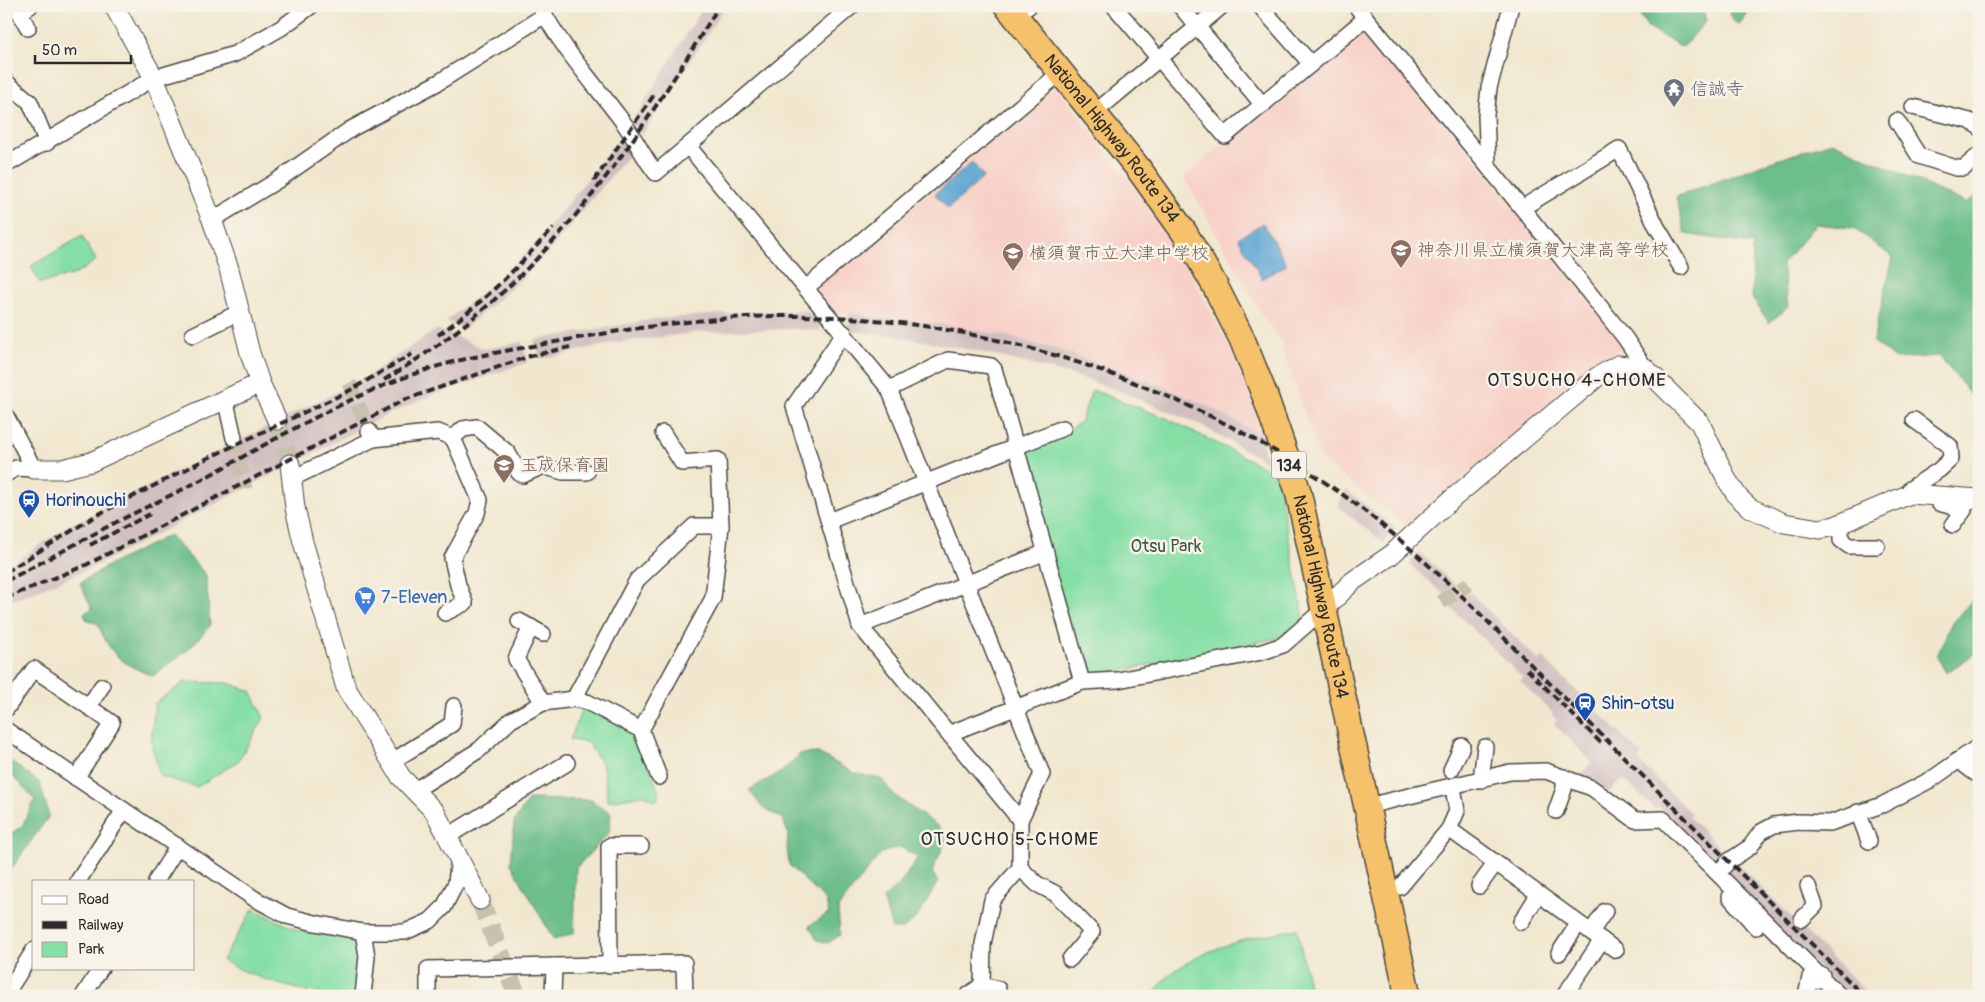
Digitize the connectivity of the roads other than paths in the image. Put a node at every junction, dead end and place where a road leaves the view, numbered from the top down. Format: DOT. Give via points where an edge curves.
graph roads {
  1 [pos="30,6"];
  2 [pos="114,6"];
  3 [pos="311,6"];
  4 [pos="852,6"];
  5 [pos="1114,6"];
  6 [pos="1180,6"];
  7 [pos="1222,6"];
  8 [pos="1260,6"];
  9 [pos="1356,6"];
  10 [pos="1511,6"];
  11 [pos="1022,7"];
  12 [pos="542,10"];
  13 [pos="1366,18"];
  14 [pos="1197,27"];
  15 [pos="28,28"];
  16 [pos="1158,60"];
  17 [pos="1310,64"];
  18 [pos="1061,72"];
  19 [pos="154,78"];
  20 [pos="6,82"];
  21 [pos="1105,104"];
  22 [pos="1263,105"];
  23 [pos="1913,107"];
  24 [pos="1897,121"];
  25 [pos="1979,127"];
  26 [pos="47,143"];
  27 [pos="688,146"];
  28 [pos="1979,155"];
  29 [pos="6,165"];
  30 [pos="1488,166"];
  31 [pos="1522,208"];
  32 [pos="212,220"];
  33 [pos="1681,267"];
  34 [pos="806,288"];
  35 [pos="240,312"];
  36 [pos="844,333"];
  37 [pos="193,335"];
  38 [pos="1645,368"];
  39 [pos="260,383"];
  40 [pos="889,389"];
  41 [pos="225,398"];
  42 [pos="6,416"];
  43 [pos="277,420"];
  44 [pos="1914,420"];
  45 [pos="1063,428"];
  46 [pos="663,433"];
  47 [pos="234,438"];
  48 [pos="453,438"];
  49 [pos="1016,447"];
  50 [pos="34,469"];
  51 [pos="291,472"];
  52 [pos="587,472"];
  53 [pos="6,474"];
  54 [pos="928,483"];
  55 [pos="1910,494"];
  56 [pos="1938,496"];
  57 [pos="1979,499"];
  58 [pos="829,521"];
  59 [pos="1842,522"];
  60 [pos="1953,525"];
  61 [pos="722,526"];
  62 [pos="1877,546"];
  63 [pos="1046,552"];
  64 [pos="966,582"];
  65 [pos="1329,604"];
  66 [pos="445,613"];
  67 [pos="860,626"];
  68 [pos="531,627"];
  69 [pos="1082,682"];
  70 [pos="102,686"];
  71 [pos="574,699"];
  72 [pos="543,703"];
  73 [pos="89,706"];
  74 [pos="454,706"];
  75 [pos="6,708"];
  76 [pos="1018,708"];
  77 [pos="6,730"];
  78 [pos="641,730"];
  79 [pos="948,734"];
  80 [pos="1462,746"];
  81 [pos="1979,746"];
  82 [pos="1485,747"];
  83 [pos="1958,760"];
  84 [pos="391,762"];
  85 [pos="567,763"];
  86 [pos="1451,770"];
  87 [pos="1975,773"];
  88 [pos="1564,776"];
  89 [pos="659,777"];
  90 [pos="76,778"];
  91 [pos="1481,780"];
  92 [pos="1453,787"];
  93 [pos="415,790"];
  94 [pos="1380,803"];
  95 [pos="124,810"];
  96 [pos="1556,811"];
  97 [pos="1858,812"];
  98 [pos="1020,820"];
  99 [pos="1449,829"];
  100 [pos="448,836"];
  101 [pos="1869,841"];
  102 [pos="178,846"];
  103 [pos="641,846"];
  104 [pos="459,856"];
  105 [pos="1495,864"];
  106 [pos="1020,868"];
  107 [pos="1716,872"];
  108 [pos="79,880"];
  109 [pos="157,880"];
  110 [pos="1400,886"];
  111 [pos="1479,886"];
  112 [pos="1808,886"];
  113 [pos="1538,895"];
  114 [pos="480,900"];
  115 [pos="1605,911"];
  116 [pos="1802,919"];
  117 [pos="1520,922"];
  118 [pos="1756,927"];
  119 [pos="363,932"];
  120 [pos="1590,932"];
  121 [pos="1616,950"];
  122 [pos="32,953"];
  123 [pos="1559,953"];
  124 [pos="1070,959"];
  125 [pos="610,965"];
  126 [pos="554,966"];
  127 [pos="100,970"];
  128 [pos="1822,975"];
  129 [pos="982,985"];
  130 [pos="998,989"];
  131 [pos="6,994"];
  132 [pos="83,996"];
  133 [pos="363,996"];
  134 [pos="428,996"];
  135 [pos="553,996"];
  136 [pos="685,996"];
  137 [pos="967,996"];
  138 [pos="1408,996"];
  139 [pos="1424,996"];
  140 [pos="1564,996"];
  141 [pos="1806,996"];
  142 [pos="1840,996"];
  1 -- 15 [label="street" via="20,13"];
  2 -- 19 [label="street"];
  3 -- 19 [label="street" via="273,33 235,54"];
  4 -- 27 [label="street"];
  5 -- 16 [label="street"];
  6 -- 14 [label="street"];
  7 -- 14 [label="street"];
  8 -- 17 [label="street"];
  9 -- 13 [label="street"];
  10 -- 30 [label="street" via="1489,88 1486,115"];
  11 -- 18 [label="highway, National Highway Route 134 / 134"];
  11 -- 21 [label="highway, National Highway Route 134 / 134"];
  12 -- 27 [label="street" via="570,57 624,124 656,173"];
  12 -- 32 [label="street" via="439,82 351,129 278,180"];
  13 -- 17 [label="street"];
  13 -- 30 [label="street"];
  14 -- 16 [label="street"];
  14 -- 22 [label="street"];
  16 -- 21 [label="street"];
  16 -- 22 [label="street" via="1225,136"];
  17 -- 22 [label="street"];
  18 -- 34 [label="street"];
  18 -- 65 [label="highway, National Highway Route 134 / 134" via="1138,168 1184,232 1242,339 1298,492"];
  19 -- 26 [label="street"];
  19 -- 32 [label="street"];
  20 -- 26 [label="street" via="30,102"];
  21 -- 65 [label="highway, National Highway Route 134 / 134" via="1148,158 1194,225 1226,277 1255,334 1312,488"];
  23 -- 25 [label="street" via="1970,121"];
  24 -- 28 [label="street" via="1919,156 1964,168"];
  26 -- 29 [label="street"];
  27 -- 34 [label="street"];
  30 -- 31 [label="street"];
  31 -- 33 [label="street" via="1619,149"];
  31 -- 38 [label="street"];
  32 -- 35 [label="street"];
  34 -- 36 [label="street"];
  35 -- 37 [label="street"];
  35 -- 39 [label="street"];
  36 -- 40 [label="street"];
  36 -- 58 [label="street" via="794,406"];
  38 -- 59 [label="street" via="1700,423 1731,488 1750,508 1784,523 1820,528"];
  38 -- 65 [label="street" via="1618,365 1597,378 1452,499 1397,550 1353,581"];
  39 -- 41 [label="street"];
  39 -- 43 [label="street"];
  40 -- 49 [label="street" via="948,360 991,366 998,378"];
  40 -- 54 [label="street"];
  41 -- 47 [label="street"];
  41 -- 50 [label="street" via="91,462 62,469"];
  42 -- 50 [label="street"];
  44 -- 55 [label="street" via="1950,446 1951,458 1910,489"];
  45 -- 49 [label="street"];
  46 -- 61 [label="street" via="682,463 718,460"];
  48 -- 51 [label="street" via="438,432 371,435"];
  48 -- 52 [label="street" via="463,428 477,427 508,453 523,475 544,466 563,472"];
  48 -- 66 [label="street" via="480,500 477,513 452,558 465,603"];
  49 -- 54 [label="street"];
  49 -- 63 [label="street"];
  50 -- 53 [label="street" via="16,468"];
  51 -- 84 [label="street" via="304,542 346,688"];
  54 -- 58 [label="street"];
  54 -- 64 [label="street"];
  55 -- 56 [label="street"];
  55 -- 59 [label="street"];
  56 -- 57 [label="street"];
  56 -- 60 [label="street" via="1939,503 1964,510"];
  58 -- 67 [label="street"];
  59 -- 62 [label="street" via="1841,540 1848,546"];
  61 -- 71 [label="street" via="694,526 637,580"];
  61 -- 78 [label="street" via="712,598"];
  63 -- 64 [label="street"];
  63 -- 69 [label="street"];
  64 -- 67 [label="street"];
  64 -- 76 [label="street"];
  65 -- 69 [label="street" via="1283,645 1262,652 1118,680"];
  65 -- 94 [label="highway, National Highway Route 134 / 134"];
  65 -- 138 [label="highway, National Highway Route 134 / 134"];
  67 -- 79 [label="street"];
  68 -- 72 [label="street" via="516,659"];
  69 -- 76 [label="street"];
  70 -- 73 [label="street"];
  71 -- 72 [label="street"];
  71 -- 78 [label="street" via="587,702"];
  72 -- 93 [label="street" via="511,720 479,750"];
  73 -- 75 [label="street" via="34,670"];
  73 -- 90 [label="street" via="112,723"];
  74 -- 84 [label="street" via="452,724"];
  76 -- 79 [label="street"];
  76 -- 98 [label="street" via="1042,774"];
  77 -- 90 [label="street"];
  78 -- 89 [label="street"];
  79 -- 98 [label="street"];
  80 -- 86 [label="street"];
  81 -- 83 [label="street"];
  82 -- 91 [label="street"];
  83 -- 87 [label="street"];
  83 -- 97 [label="street" via="1932,779 1882,805"];
  84 -- 93 [label="street"];
  85 -- 100 [label="street"];
  88 -- 91 [label="street" via="1546,771 1510,772"];
  88 -- 96 [label="street" via="1564,789"];
  88 -- 107 [label="street" via="1592,788 1635,820 1662,819"];
  90 -- 95 [label="street"];
  91 -- 92 [label="street"];
  92 -- 94 [label="street"];
  92 -- 99 [label="street" via="1457,811"];
  93 -- 100 [label="street" via="435,812"];
  94 -- 110 [label="highway, National Highway Route 134 / 134"];
  95 -- 102 [label="street"];
  95 -- 108 [label="street"];
  97 -- 101 [label="street"];
  97 -- 107 [label="street" via="1830,823 1774,825 1760,832 1750,847"];
  98 -- 106 [label="street"];
  99 -- 105 [label="street"];
  99 -- 110 [label="street"];
  100 -- 104 [label="street"];
  102 -- 109 [label="street"];
  102 -- 119 [label="street" via="255,899 287,916"];
  103 -- 125 [label="street" via="609,846"];
  104 -- 114 [label="street"];
  104 -- 119 [label="street" via="456,883 444,907 430,921 405,932"];
  105 -- 111 [label="street"];
  105 -- 113 [label="street"];
  106 -- 124 [label="street" via="1037,884 1056,894 1092,932"];
  106 -- 129 [label="street" via="992,900 983,944"];
  107 -- 118 [label="street" via="1714,878"];
  107 -- 128 [label="street"];
  110 -- 139 [label="highway, National Highway Route 134 / 134"];
  112 -- 116 [label="street" via="1815,906"];
  113 -- 117 [label="street"];
  113 -- 120 [label="street"];
  115 -- 120 [label="street"];
  119 -- 133 [label="street" via="366,956"];
  120 -- 121 [label="street"];
  120 -- 123 [label="street"];
  120 -- 140 [label="street"];
  122 -- 131 [label="street"];
  125 -- 126 [label="street"];
  125 -- 136 [label="street" via="684,963"];
  126 -- 134 [label="street" via="428,969"];
  126 -- 135 [label="street"];
  127 -- 132 [label="street"];
  128 -- 141 [label="street" via="1816,981 1810,977"];
  128 -- 142 [label="street"];
  129 -- 130 [label="street"];
  129 -- 137 [label="street"];
}
